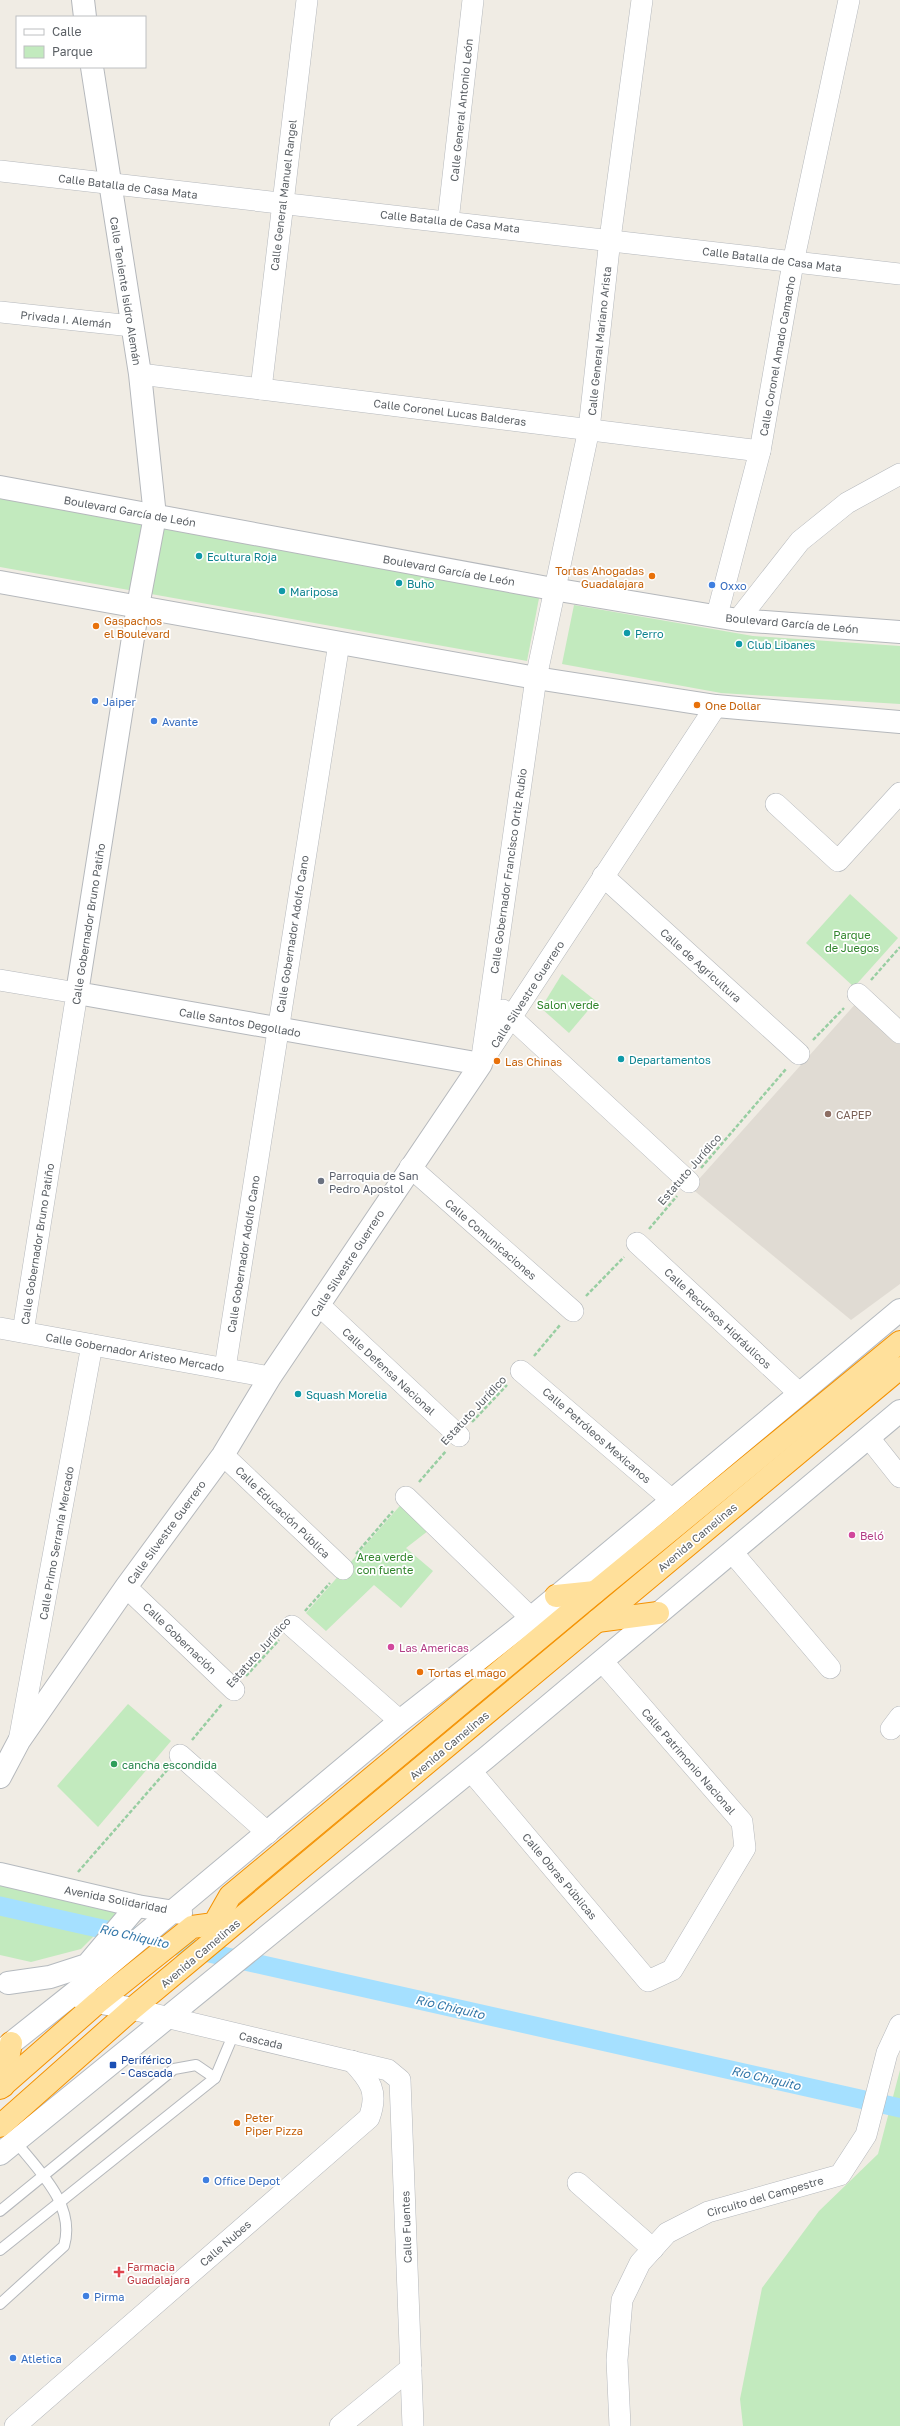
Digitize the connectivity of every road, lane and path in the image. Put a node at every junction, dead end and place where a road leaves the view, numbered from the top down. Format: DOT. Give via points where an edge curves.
graph roads {
  1 [pos="83,0"];
  2 [pos="307,0"];
  3 [pos="473,0"];
  4 [pos="642,0"];
  5 [pos="849,0"];
  6 [pos="85,16"];
  7 [pos="92,68"];
  8 [pos="0,171"];
  9 [pos="109,184"];
  10 [pos="282,203"];
  11 [pos="448,221"];
  12 [pos="610,239"];
  13 [pos="793,262"];
  14 [pos="900,274"];
  15 [pos="0,312"];
  16 [pos="132,326"];
  17 [pos="140,374"];
  18 [pos="261,389"];
  19 [pos="589,429"];
  20 [pos="760,451"];
  21 [pos="900,474"];
  22 [pos="0,487"];
  23 [pos="155,516"];
  24 [pos="0,582"];
  25 [pos="553,589"];
  26 [pos="138,606"];
  27 [pos="717,615"];
  28 [pos="738,620"];
  29 [pos="900,632"];
  30 [pos="339,642"];
  31 [pos="536,678"];
  32 [pos="716,706"];
  33 [pos="900,722"];
  34 [pos="900,793"];
  35 [pos="776,804"];
  36 [pos="603,876"];
  37 [pos="900,947"];
  38 [pos="0,980"];
  39 [pos="77,994"];
  40 [pos="858,994"];
  41 [pos="490,999"];
  42 [pos="512,1018"];
  43 [pos="277,1028"];
  44 [pos="900,1033"];
  45 [pos="799,1054"];
  46 [pos="480,1064"];
  47 [pos="410,1167"];
  48 [pos="689,1182"];
  49 [pos="637,1243"];
  50 [pos="320,1306"];
  51 [pos="900,1310"];
  52 [pos="573,1311"];
  53 [pos="0,1328"];
  54 [pos="23,1332"];
  55 [pos="900,1342"];
  56 [pos="92,1345"];
  57 [pos="225,1368"];
  58 [pos="900,1368"];
  59 [pos="521,1371"];
  60 [pos="270,1377"];
  61 [pos="798,1393"];
  62 [pos="900,1411"];
  63 [pos="459,1436"];
  64 [pos="869,1438"];
  65 [pos="223,1455"];
  66 [pos="900,1477"];
  67 [pos="406,1497"];
  68 [pos="672,1500"];
  69 [pos="732,1552"];
  70 [pos="343,1569"];
  71 [pos="126,1587"];
  72 [pos="595,1592"];
  73 [pos="556,1596"];
  74 [pos="658,1613"];
  75 [pos="531,1618"];
  76 [pos="597,1621"];
  77 [pos="292,1626"];
  78 [pos="602,1661"];
  79 [pos="830,1668"];
  80 [pos="234,1690"];
  81 [pos="400,1721"];
  82 [pos="20,1741"];
  83 [pos="180,1756"];
  84 [pos="471,1771"];
  85 [pos="0,1777"];
  86 [pos="268,1833"];
  87 [pos="0,1874"];
  88 [pos="63,1889"];
  89 [pos="136,1907"];
  90 [pos="168,1915"];
  91 [pos="219,1931"];
  92 [pos="90,1971"];
  93 [pos="648,1981"];
  94 [pos="4,1982"];
  95 [pos="70,1996"];
  96 [pos="97,2003"];
  97 [pos="132,2010"];
  98 [pos="170,2017"];
  99 [pos="900,2025"];
  100 [pos="234,2033"];
  101 [pos="5,2047"];
  102 [pos="352,2061"];
  103 [pos="215,2078"];
  104 [pos="2,2087"];
  105 [pos="0,2126"];
  106 [pos="8,2148"];
  107 [pos="43,2176"];
  108 [pos="578,2183"];
  109 [pos="61,2202"];
  110 [pos="0,2211"];
  111 [pos="653,2249"];
  112 [pos="0,2250"];
  113 [pos="0,2304"];
  114 [pos="411,2368"];
  115 [pos="15,2426"];
  116 [pos="340,2426"];
  117 [pos="413,2426"];
  118 [pos="620,2426"];
  1 -- 6 [label="street"];
  2 -- 10 [label="street, Calle General Manuel Rangel"];
  3 -- 11 [label="street, Calle General Antonio León"];
  4 -- 12 [label="street, Calle General Mariano Arista"];
  5 -- 13 [label="street, Calle Coronel Amado Camacho"];
  7 -- 9 [label="street, Calle Teniente Isidro Alemán"];
  8 -- 9 [label="street, Calle Batalla de Casa Mata"];
  9 -- 10 [label="street, Calle Batalla de Casa Mata"];
  9 -- 16 [label="street, Calle Teniente Isidro Alemán"];
  10 -- 11 [label="street, Calle Batalla de Casa Mata"];
  10 -- 18 [label="street, Calle General Manuel Rangel"];
  11 -- 12 [label="street, Calle Batalla de Casa Mata"];
  12 -- 13 [label="street, Calle Batalla de Casa Mata"];
  12 -- 19 [label="street, Calle General Mariano Arista"];
  13 -- 14 [label="street, Calle Batalla de Casa Mata"];
  13 -- 20 [label="street, Calle Coronel Amado Camacho"];
  15 -- 16 [label="street, Privada I. Alemán"];
  16 -- 17 [label="street, Calle Teniente Isidro Alemán"];
  17 -- 18 [label="street, Calle Coronel Lucas Balderas"];
  17 -- 23 [label="street, Calle Teniente Isidro Alemán"];
  18 -- 19 [label="street, Calle Coronel Lucas Balderas"];
  19 -- 20 [label="street, Calle Coronel Lucas Balderas"];
  19 -- 25 [label="street, Calle General Mariano Arista"];
  20 -- 27 [label="street, Calle Coronel Amado Camacho"];
  21 -- 28 [label="street" via="847,503 800,541"];
  22 -- 23 [label="street, Boulevard García de León"];
  23 -- 25 [label="street, Boulevard García de León"];
  23 -- 26 [label="street, Calle Gobernador Bruno Patiño"];
  24 -- 26 [label="street"];
  25 -- 27 [label="street, Boulevard García de León"];
  25 -- 31 [label="street, Calle General Mariano Arista"];
  26 -- 30 [label="street"];
  26 -- 39 [label="street, Calle Gobernador Bruno Patiño"];
  27 -- 28 [label="street, Boulevard García de León"];
  28 -- 29 [label="street, Boulevard García de León"];
  30 -- 31 [label="street"];
  30 -- 43 [label="street, Calle Gobernador Adolfo Cano"];
  31 -- 32 [label="street"];
  31 -- 41 [label="street, Calle Gobernador Francisco Ortiz Rubio"];
  32 -- 33 [label="street"];
  32 -- 36 [label="street, Calle Silvestre Guerrero"];
  34 -- 35 [label="street" via="838,861"];
  36 -- 42 [label="street, Calle Silvestre Guerrero"];
  36 -- 45 [label="street, Calle de Agricultura"];
  37 -- 40 [label="path, Estatuto Jurídico"];
  38 -- 39 [label="street, Calle Santos Degollado"];
  39 -- 43 [label="street, Calle Santos Degollado"];
  39 -- 54 [label="street, Calle Gobernador Bruno Patiño"];
  40 -- 44 [label="street"];
  40 -- 45 [label="path, Estatuto Jurídico"];
  41 -- 42 [label="street"];
  41 -- 46 [label="street, Calle Gobernador Francisco Ortiz Rubio"];
  42 -- 46 [label="street, Calle Silvestre Guerrero"];
  42 -- 48 [label="street"];
  43 -- 46 [label="street, Calle Santos Degollado"];
  43 -- 57 [label="street, Calle Gobernador Adolfo Cano"];
  45 -- 48 [label="path, Estatuto Jurídico"];
  46 -- 47 [label="street, Calle Silvestre Guerrero"];
  47 -- 50 [label="street, Calle Silvestre Guerrero"];
  47 -- 52 [label="street, Calle Comunicaciones"];
  48 -- 49 [label="path, Estatuto Jurídico"];
  49 -- 52 [label="path, Estatuto Jurídico"];
  49 -- 61 [label="street, Calle Recursos Hidráulicos"];
  50 -- 60 [label="street, Calle Silvestre Guerrero"];
  50 -- 63 [label="street, Calle Defensa Nacional"];
  51 -- 61 [label="street"];
  52 -- 59 [label="path, Estatuto Jurídico"];
  53 -- 54 [label="street, Calle Gobernador Aristeo Mercado"];
  54 -- 56 [label="street, Calle Gobernador Aristeo Mercado"];
  55 -- 72 [label="highway, Avenida Camelinas"];
  56 -- 57 [label="street, Calle Gobernador Aristeo Mercado"];
  56 -- 82 [label="street, Calle Primo Serranía Mercado"];
  57 -- 60 [label="street, Calle Gobernador Aristeo Mercado"];
  58 -- 76 [label="highway, Avenida Camelinas"];
  59 -- 63 [label="path, Estatuto Jurídico"];
  59 -- 68 [label="street, Calle Petróleos Mexicanos"];
  60 -- 65 [label="street, Calle Silvestre Guerrero"];
  61 -- 68 [label="street"];
  62 -- 64 [label="street"];
  63 -- 67 [label="path, Estatuto Jurídico"];
  64 -- 66 [label="street"];
  64 -- 69 [label="street"];
  65 -- 70 [label="street, Calle Educación Pública"];
  65 -- 71 [label="street, Calle Silvestre Guerrero"];
  67 -- 70 [label="path, Estatuto Jurídico"];
  67 -- 75 [label="street"];
  68 -- 73 [label="street"];
  69 -- 74 [label="street"];
  69 -- 79 [label="street"];
  70 -- 77 [label="path, Estatuto Jurídico"];
  71 -- 80 [label="street, Calle Gobernación"];
  71 -- 82 [label="street, Calle Silvestre Guerrero"];
  72 -- 73 [label="highway"];
  72 -- 91 [label="highway, Avenida Camelinas" via="230,1896"];
  73 -- 75 [label="street"];
  74 -- 76 [label="highway"];
  74 -- 78 [label="street"];
  75 -- 81 [label="street"];
  76 -- 91 [label="highway, Avenida Camelinas"];
  77 -- 80 [label="path, Estatuto Jurídico"];
  77 -- 81 [label="street"];
  78 -- 84 [label="street"];
  78 -- 93 [label="street, Calle Patrimonio Nacional" via="742,1822 745,1848 672,1970"];
  80 -- 83 [label="path, Estatuto Jurídico"];
  81 -- 86 [label="street"];
  82 -- 85 [label="street, Calle Silvestre Guerrero"];
  83 -- 86 [label="street"];
  83 -- 88 [label="path, Estatuto Jurídico"];
  84 -- 93 [label="street, Calle Obras Públicas"];
  84 -- 98 [label="street"];
  86 -- 90 [label="street"];
  87 -- 88 [label="street, Avenida Solidaridad"];
  88 -- 89 [label="street, Avenida Solidaridad"];
  89 -- 90 [label="street, Avenida Solidaridad"];
  89 -- 92 [label="street"];
  90 -- 91 [label="street, Avenida Solidaridad"];
  90 -- 92 [label="street"];
  91 -- 96 [label="highway, Avenida Camelinas" via="192,1927"];
  91 -- 97 [label="highway, Avenida Camelinas"];
  92 -- 94 [label="street"];
  92 -- 95 [label="street"];
  94 -- 95 [label="street"];
  95 -- 96 [label="street"];
  95 -- 101 [label="street"];
  96 -- 97 [label="street"];
  96 -- 104 [label="highway, Avenida Camelinas"];
  97 -- 98 [label="street"];
  97 -- 105 [label="highway, Avenida Camelinas"];
  98 -- 100 [label="street, Cascada"];
  98 -- 106 [label="street"];
  99 -- 111 [label="street, Circuito del Campestre" via="887,2053 866,2135 840,2175 708,2212 667,2233"];
  100 -- 102 [label="street, Cascada"];
  100 -- 103 [label="lane"];
  101 -- 104 [label="highway"];
  102 -- 114 [label="street, Calle Fuentes" via="388,2070 400,2080"];
  102 -- 115 [label="street, Calle Nubes" via="366,2076 373,2092 373,2108 369,2118"];
  103 -- 107 [label="lane" via="196,2064 174,2069"];
  103 -- 109 [label="lane"];
  106 -- 107 [label="lane"];
  107 -- 109 [label="lane"];
  107 -- 110 [label="lane"];
  108 -- 111 [label="street"];
  109 -- 112 [label="lane"];
  109 -- 113 [label="lane" via="68,2235 64,2246"];
  111 -- 118 [label="street, Circuito del Campestre" via="640,2263 622,2300 616,2360"];
  114 -- 116 [label="street"];
  114 -- 117 [label="street, Calle Fuentes"];
}
